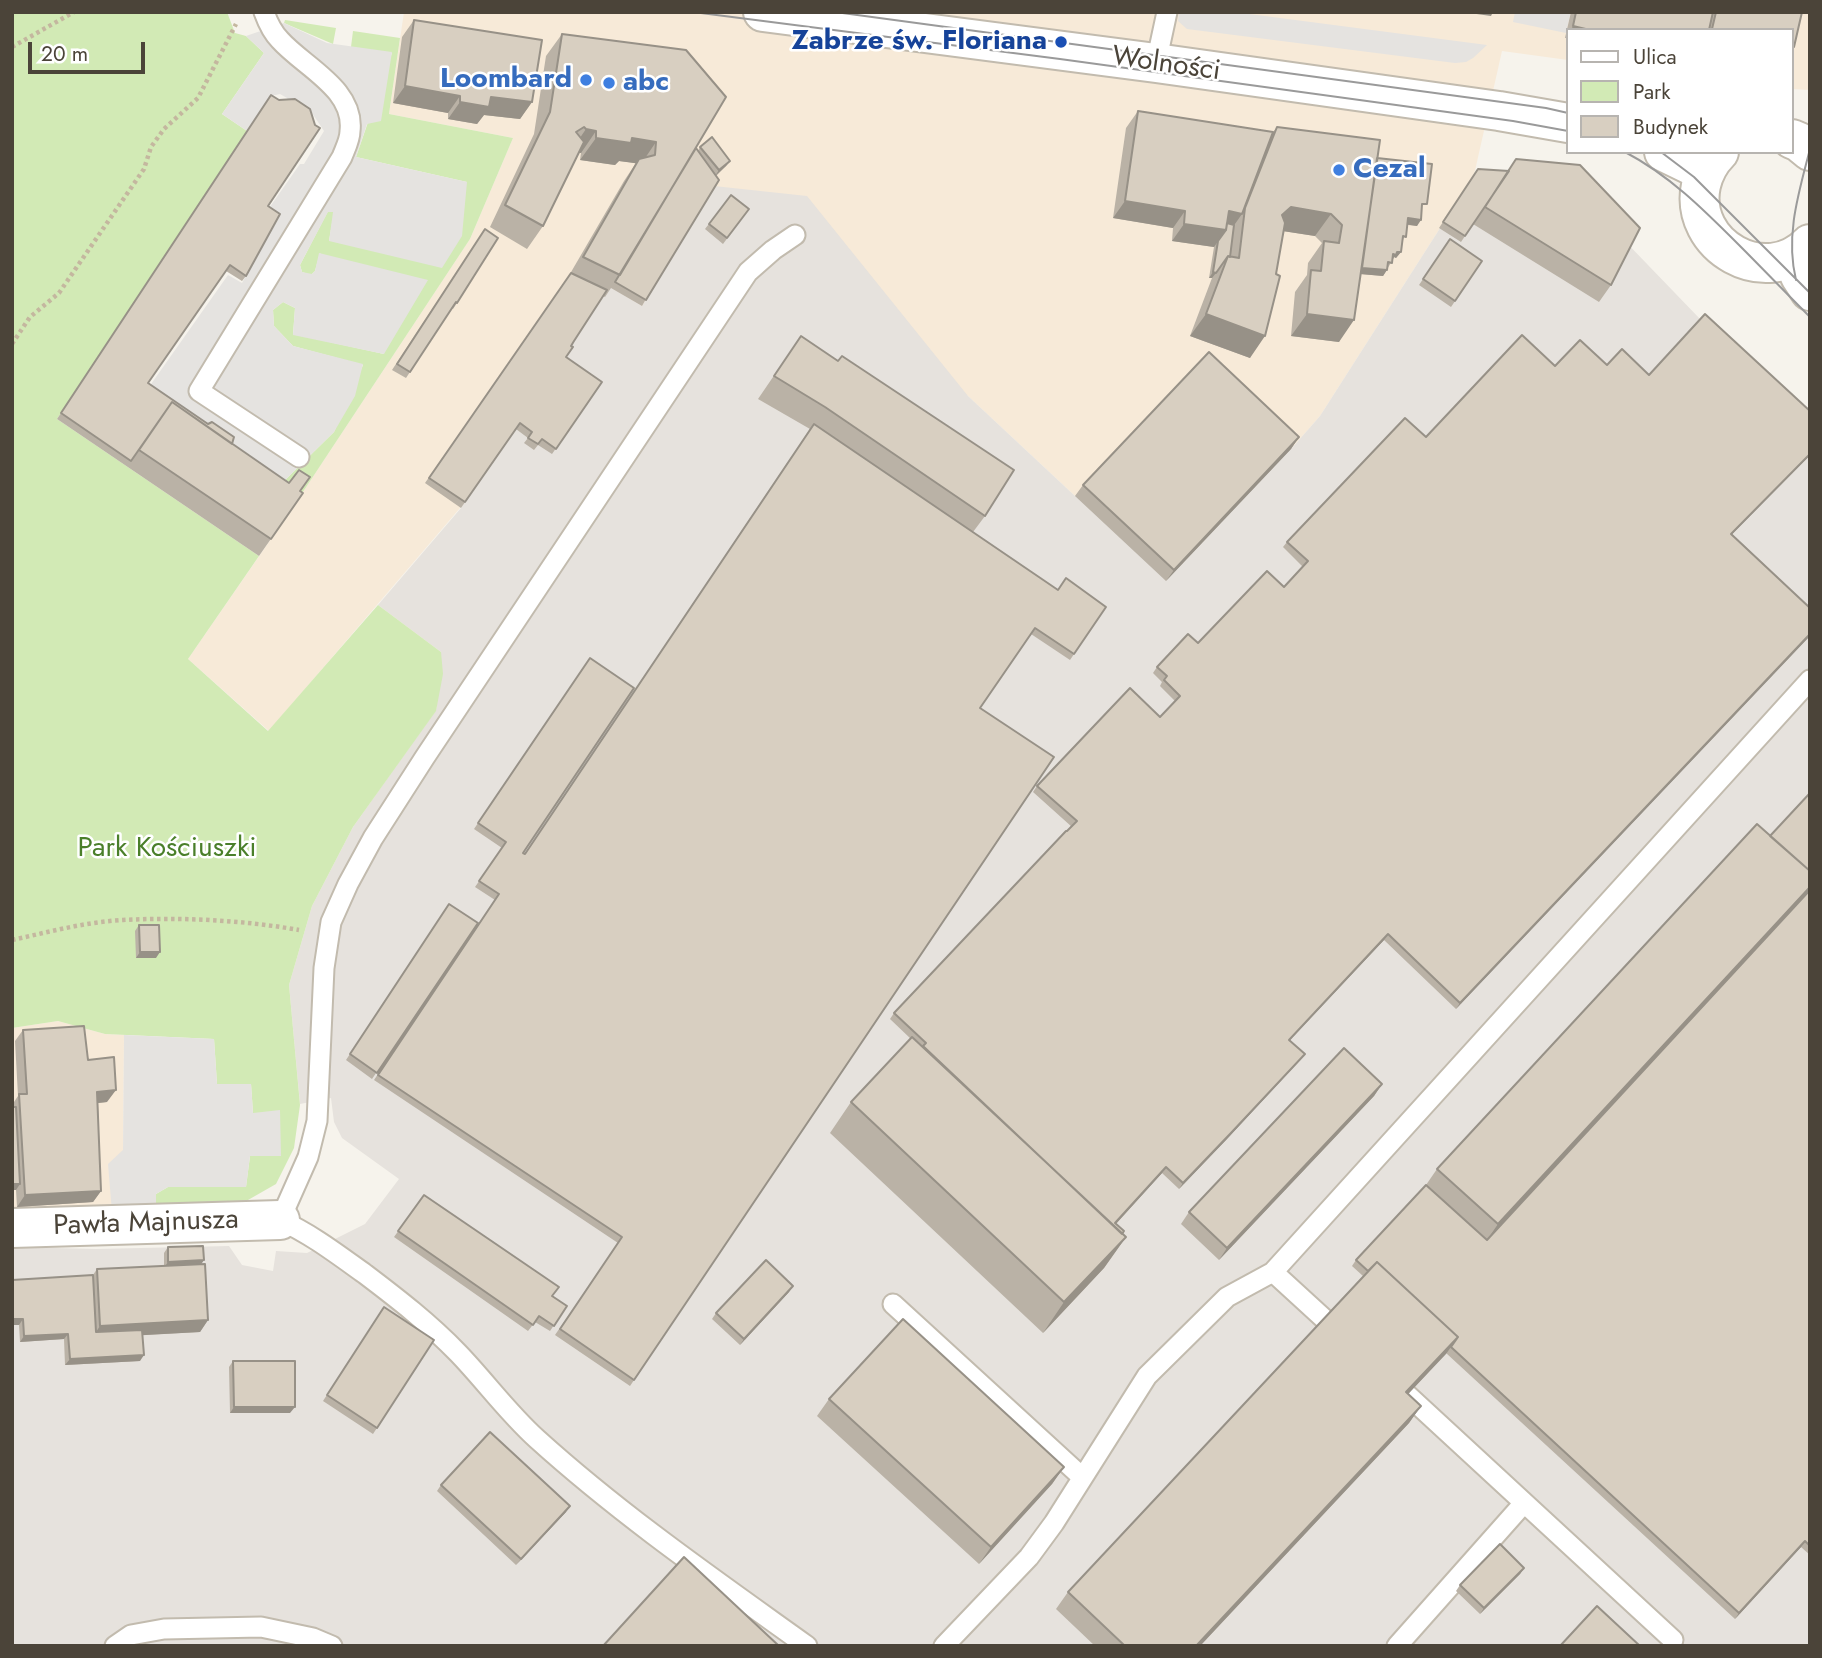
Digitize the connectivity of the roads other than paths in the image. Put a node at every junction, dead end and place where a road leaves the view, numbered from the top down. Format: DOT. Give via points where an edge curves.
graph roads {
  1 [pos="264,12"];
  2 [pos="763,12"];
  3 [pos="1167,12"];
  4 [pos="925,23"];
  5 [pos="1156,63"];
  6 [pos="1566,123"];
  7 [pos="1674,154"];
  8 [pos="1712,162"];
  9 [pos="795,235"];
  10 [pos="1801,251"];
  11 [pos="1810,291"];
  12 [pos="299,457"];
  13 [pos="1810,680"];
  14 [pos="280,1220"];
  15 [pos="12,1228"];
  16 [pos="1273,1272"];
  17 [pos="893,1304"];
  18 [pos="1353,1346"];
  19 [pos="1384,1373"];
  20 [pos="1082,1477"];
  21 [pos="1524,1503"];
  22 [pos="1673,1640"];
  23 [pos="114,1646"];
  24 [pos="332,1646"];
  25 [pos="807,1646"];
  26 [pos="944,1646"];
  27 [pos="1397,1646"];
  1 -- 12 [label="lane" via="280,41 335,89 347,106 351,131 342,157 199,391"];
  2 -- 4 [label="street, Wolności"];
  3 -- 5 [label="lane"];
  4 -- 5 [label="street, Wolności"];
  5 -- 6 [label="street, Wolności"];
  7 -- 8 [label="street"];
  8 -- 10 [label="street" via="1700,206 1713,238 1740,259 1757,263 1774,263"];
  9 -- 14 [label="lane" via="748,272 425,757 348,884 331,922 324,968 317,1121 308,1157"];
  10 -- 11 [label="street" via="1800,276"];
  13 -- 16 [label="lane"];
  14 -- 15 [label="street, Pawła Majnusza"];
  14 -- 25 [label="lane" via="319,1241 408,1306 443,1337 534,1436 585,1481"];
  16 -- 18 [label="lane"];
  16 -- 20 [label="lane" via="1227,1297 1147,1376"];
  17 -- 20 [label="lane"];
  19 -- 21 [label="lane"];
  20 -- 26 [label="lane" via="1029,1557"];
  21 -- 22 [label="lane"];
  21 -- 27 [label="lane"];
  23 -- 24 [label="lane" via="131,1635 164,1629 261,1627"];
}
